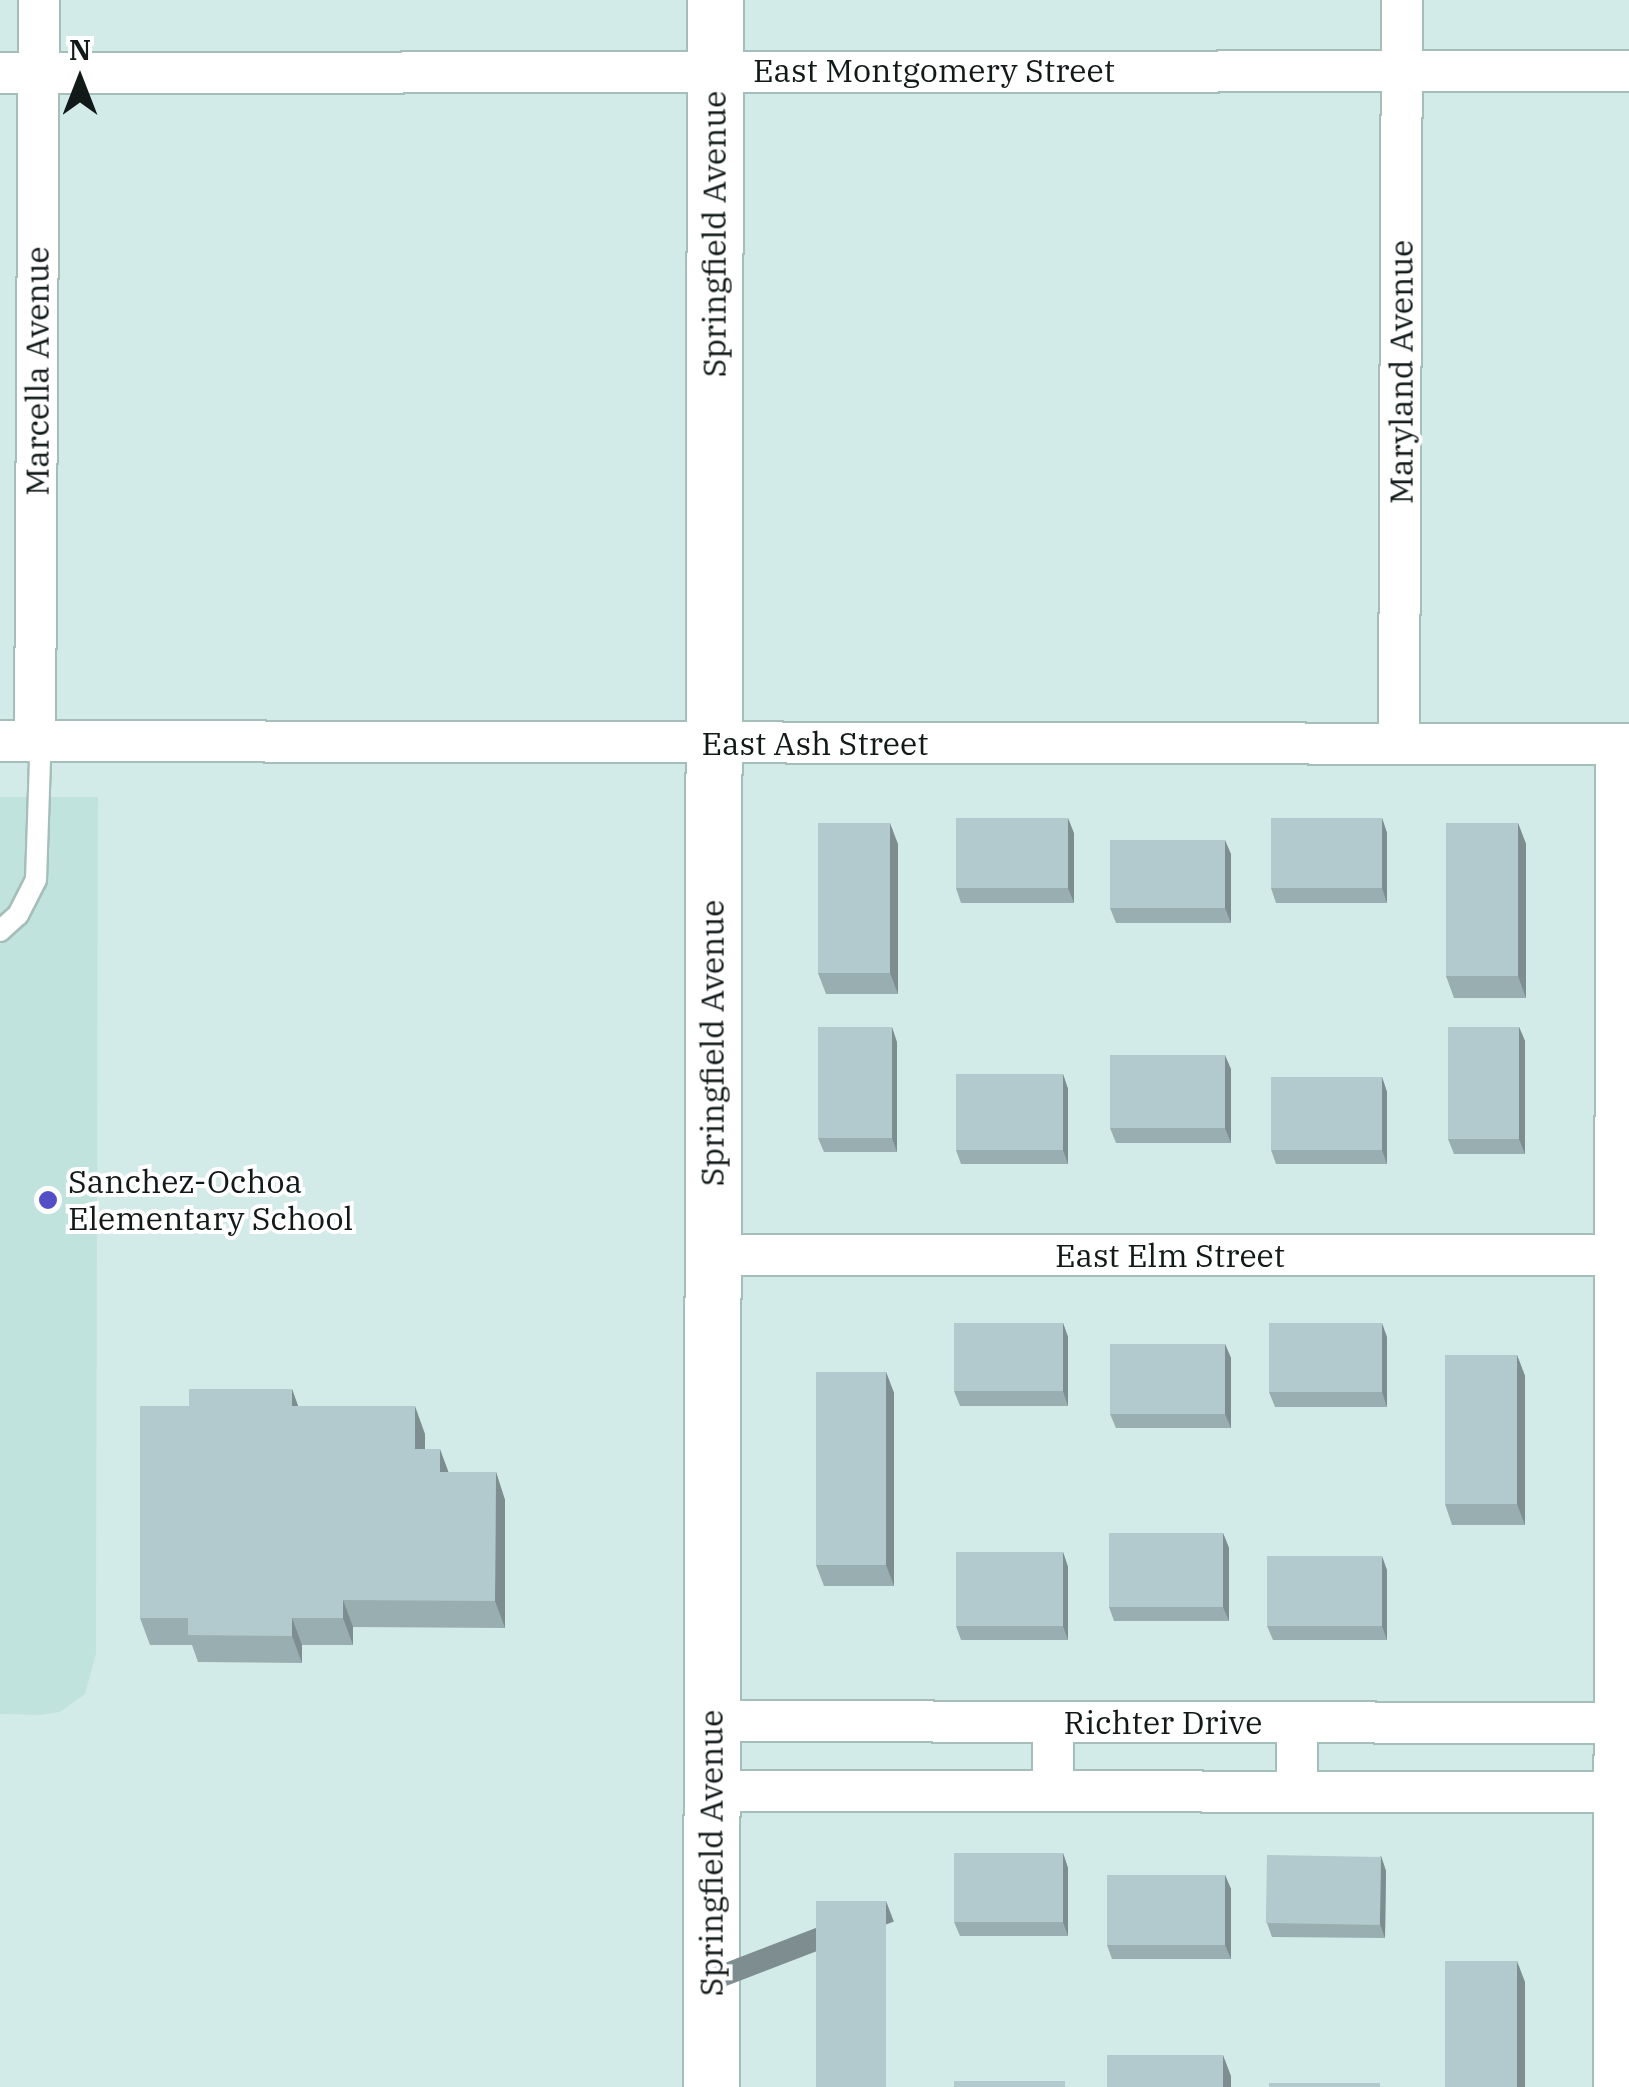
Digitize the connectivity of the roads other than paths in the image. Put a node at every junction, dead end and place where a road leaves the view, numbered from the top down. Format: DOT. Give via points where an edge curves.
graph roads {
  1 [pos="38,0"];
  2 [pos="715,0"];
  3 [pos="1402,0"];
  4 [pos="715,70"];
  5 [pos="1402,71"];
  6 [pos="1629,71"];
  7 [pos="19,73"];
  8 [pos="17,742"];
  9 [pos="712,742"];
  10 [pos="1399,744"];
  11 [pos="1623,744"];
  12 [pos="0,931"];
  13 [pos="1622,1254"];
  14 [pos="712,1255"];
  15 [pos="1622,1641"];
  16 [pos="712,1721"];
  17 [pos="1053,1722"];
  18 [pos="1297,1722"];
  19 [pos="1614,1723"];
  20 [pos="712,1791"];
  21 [pos="1053,1791"];
  22 [pos="1297,1792"];
  23 [pos="1614,1792"];
  24 [pos="1622,1878"];
  25 [pos="712,2087"];
  26 [pos="1614,2087"];
  1 -- 7 [label="street, Marcella Avenue"];
  2 -- 4 [label="main road, Springfield Avenue"];
  3 -- 5 [label="street, Maryland Avenue"];
  4 -- 5 [label="street, East Montgomery Street"];
  4 -- 7 [label="street, East Montgomery Street"];
  4 -- 9 [label="main road, Springfield Avenue"];
  5 -- 6 [label="street, East Montgomery Street"];
  5 -- 10 [label="street, Maryland Avenue"];
  7 -- 8 [label="street, Marcella Avenue"];
  8 -- 9 [label="street, East Ash Street"];
  8 -- 12 [label="lane" via="40,762 36,880"];
  9 -- 10 [label="street, East Ash Street"];
  9 -- 14 [label="main road, Springfield Avenue"];
  10 -- 11 [label="street, East Ash Street"];
  11 -- 13 [label="street"];
  13 -- 14 [label="street, East Elm Street"];
  13 -- 15 [label="street"];
  14 -- 16 [label="main road, Springfield Avenue"];
  15 -- 19 [label="street"];
  16 -- 17 [label="street, Richter Drive"];
  16 -- 20 [label="main road, Springfield Avenue"];
  17 -- 18 [label="street, Richter Drive"];
  17 -- 21 [label="street"];
  18 -- 19 [label="street, Richter Drive"];
  18 -- 22 [label="street"];
  19 -- 23 [label="street"];
  20 -- 21 [label="street"];
  20 -- 25 [label="main road, Springfield Avenue"];
  21 -- 22 [label="street"];
  22 -- 23 [label="street"];
  23 -- 24 [label="street"];
  24 -- 26 [label="street"];
}
